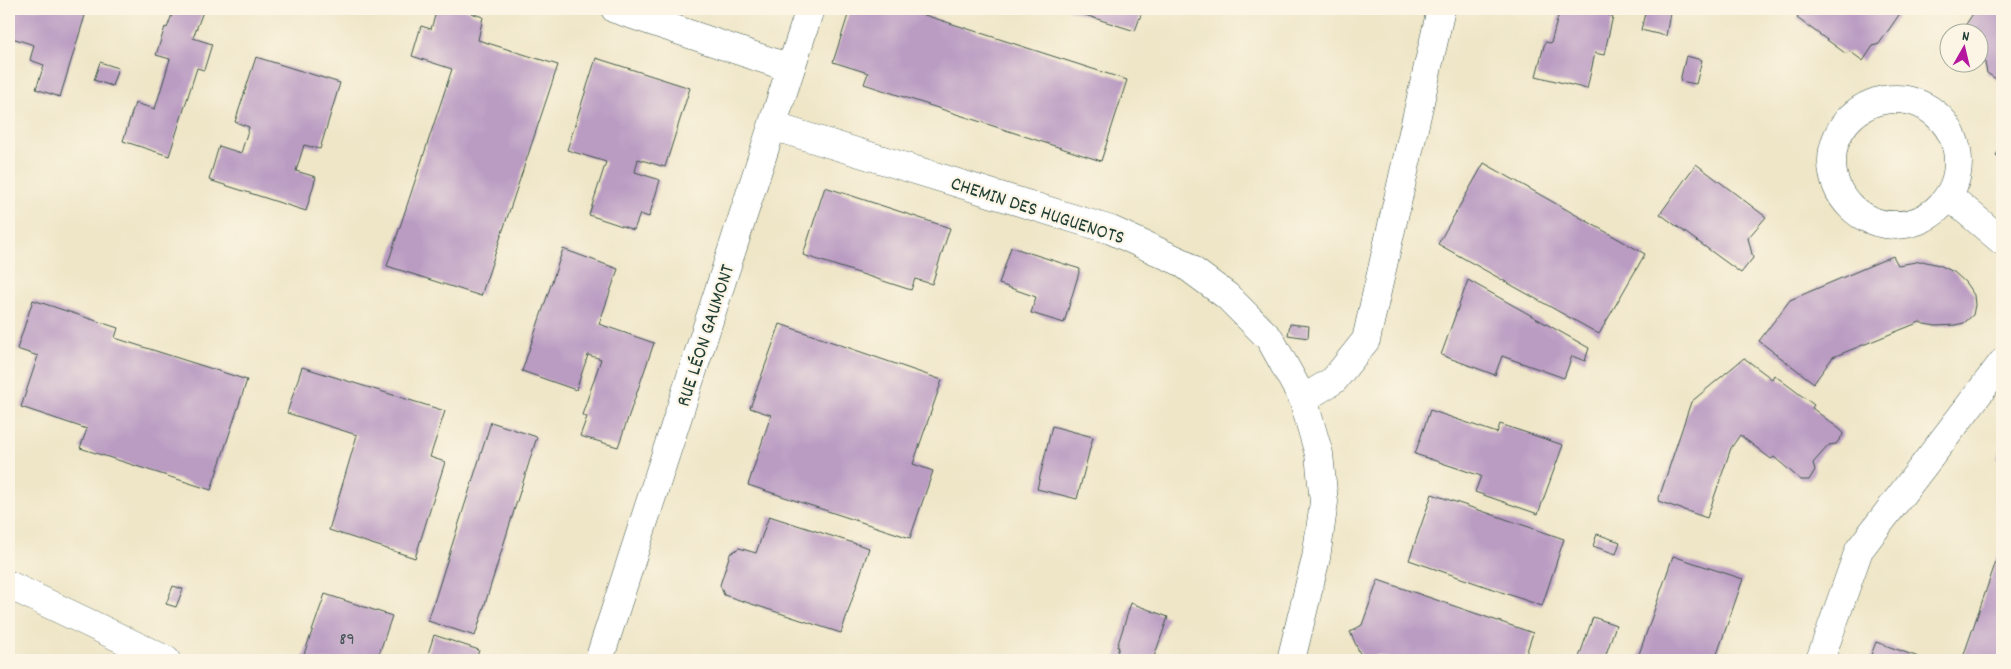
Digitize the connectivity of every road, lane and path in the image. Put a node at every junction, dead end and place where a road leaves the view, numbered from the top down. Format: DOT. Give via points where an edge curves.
graph roads {
  1 [pos="615,9"];
  2 [pos="810,9"];
  3 [pos="1441,9"];
  4 [pos="790,68"];
  5 [pos="772,126"];
  6 [pos="1948,196"];
  7 [pos="2002,241"];
  8 [pos="2002,363"];
  9 [pos="1303,399"];
  10 [pos="9,585"];
  11 [pos="166,660"];
  12 [pos="599,660"];
  13 [pos="1292,660"];
  14 [pos="1820,660"];
  1 -- 4 [label="street"];
  2 -- 4 [label="street, RUE LÉON GAUMONT"];
  3 -- 9 [label="street" via="1366,340 1334,380"];
  4 -- 5 [label="street, RUE LÉON GAUMONT"];
  5 -- 9 [label="street, CHEMIN DES HUGUENOTS" via="1111,230 1181,262 1227,296 1270,339"];
  5 -- 12 [label="street, RUE LÉON GAUMONT"];
  6 -- 6 [label="street" via="1957,179 1960,157 1954,136 1942,118 1925,105 1905,98 1883,99 1863,107 1846,121 1836,138 1832,159 1834,179 1842,198 1856,212 1875,222 1895,226 1916,222 1934,213"];
  6 -- 7 [label="street"];
  8 -- 14 [label="street" via="1859,550"];
  9 -- 13 [label="street, CHEMIN DES HUGUENOTS" via="1319,454 1324,502 1316,558"];
  10 -- 11 [label="street"];
}
